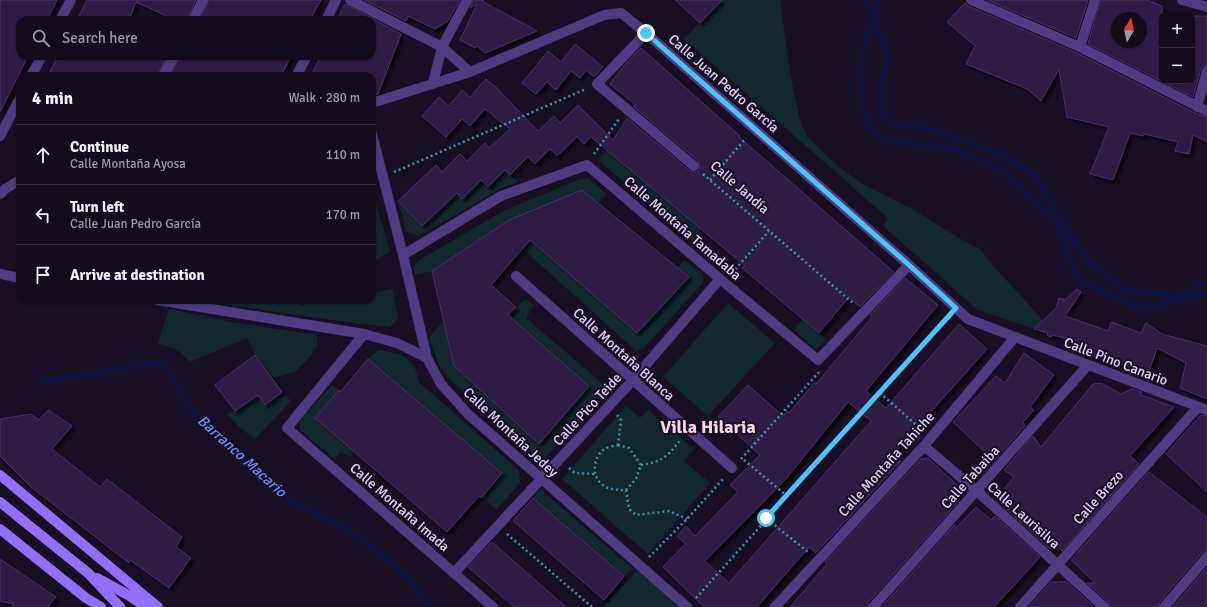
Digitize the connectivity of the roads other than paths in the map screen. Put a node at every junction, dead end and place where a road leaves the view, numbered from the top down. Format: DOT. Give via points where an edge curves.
graph roads {
  1 [pos="70,0"];
  2 [pos="203,0"];
  3 [pos="336,0"];
  4 [pos="350,0"];
  5 [pos="467,0"];
  6 [pos="971,0"];
  7 [pos="1095,0"];
  8 [pos="1182,0"];
  9 [pos="1207,7"];
  10 [pos="62,16"];
  11 [pos="195,16"];
  12 [pos="328,16"];
  13 [pos="646,33"];
  14 [pos="442,47"];
  15 [pos="1080,48"];
  16 [pos="40,60"];
  17 [pos="172,60"];
  18 [pos="304,60"];
  19 [pos="1207,71"];
  20 [pos="33,72"];
  21 [pos="166,72"];
  22 [pos="298,72"];
  23 [pos="470,72"];
  24 [pos="433,83"];
  25 [pos="376,102"];
  26 [pos="16,106"];
  27 [pos="1197,106"];
  28 [pos="1207,111"];
  29 [pos="0,136"];
  30 [pos="376,150"];
  31 [pos="694,166"];
  32 [pos="16,182"];
  33 [pos="0,194"];
  34 [pos="403,255"];
  35 [pos="909,265"];
  36 [pos="0,274"];
  37 [pos="516,276"];
  38 [pos="16,277"];
  39 [pos="722,281"];
  40 [pos="181,304"];
  41 [pos="364,334"];
  42 [pos="1015,337"];
  43 [pos="427,358"];
  44 [pos="1088,365"];
  45 [pos="632,380"];
  46 [pos="1202,409"];
  47 [pos="924,446"];
  48 [pos="732,468"];
  49 [pos="0,475"];
  50 [pos="541,479"];
  51 [pos="977,491"];
  52 [pos="0,502"];
  53 [pos="0,529"];
  54 [pos="1207,557"];
  55 [pos="1058,564"];
  56 [pos="454,572"];
  57 [pos="88,573"];
  58 [pos="690,604"];
  59 [pos="101,607"];
  60 [pos="120,607"];
  61 [pos="146,607"];
  62 [pos="158,607"];
  63 [pos="493,607"];
  64 [pos="775,607"];
  65 [pos="873,607"];
  66 [pos="1020,607"];
  67 [pos="1104,607"];
  68 [pos="1164,607"];
  1 -- 10 [label="street"];
  2 -- 11 [label="street"];
  3 -- 12 [label="street"];
  4 -- 14 [label="street"];
  5 -- 14 [label="street"];
  6 -- 15 [label="street"];
  7 -- 15 [label="street"];
  8 -- 9 [label="street"];
  13 -- 23 [label="street, Calle Juan Pedro García" via="621,13 604,15"];
  13 -- 31 [label="street, Calle Jandía" via="597,84"];
  13 -- 35 [label="street, Calle Juan Pedro García"];
  14 -- 23 [label="street"];
  14 -- 24 [label="street"];
  15 -- 27 [label="street"];
  16 -- 20 [label="street"];
  17 -- 21 [label="street"];
  18 -- 22 [label="street"];
  19 -- 27 [label="street"];
  23 -- 24 [label="street, Calle Juan Pedro García"];
  24 -- 25 [label="street, Calle Juan Pedro García"];
  26 -- 29 [label="street"];
  27 -- 28 [label="street"];
  30 -- 34 [label="street, Calle Montaña Jedey"];
  32 -- 33 [label="street"];
  34 -- 39 [label="street, Calle Montaña Tamadaba" via="501,196 587,165"];
  34 -- 43 [label="street, Calle Montaña Jedey"];
  35 -- 39 [label="street, Calle Montaña Tamadaba" via="818,360"];
  35 -- 42 [label="street, Calle Juan Pedro García" via="968,320"];
  36 -- 38 [label="street"];
  37 -- 45 [label="street, Calle Montaña Blanca"];
  39 -- 45 [label="street, Calle Pico Teide"];
  40 -- 41 [label="street"];
  41 -- 43 [label="street" via="397,343"];
  41 -- 56 [label="street, Calle Montaña Imada" via="287,428"];
  42 -- 44 [label="street, Calle Pino Canario"];
  42 -- 47 [label="street, Calle Montaña Tahiche"];
  43 -- 50 [label="street, Calle Montaña Jedey" via="441,384 468,414"];
  44 -- 46 [label="street, Calle Pino Canario"];
  44 -- 51 [label="street, Calle Tabaiba"];
  45 -- 48 [label="street, Calle Montaña Blanca"];
  45 -- 50 [label="street, Calle Pico Teide"];
  46 -- 55 [label="street, Calle Brezo"];
  47 -- 51 [label="street, Calle Laurisilva"];
  47 -- 64 [label="street, Calle Montaña Tahiche"];
  49 -- 62 [label="main road"];
  50 -- 56 [label="street, Calle Pico Teide"];
  50 -- 58 [label="street, Calle Montaña Jedey"];
  51 -- 55 [label="street, Calle Laurisilva"];
  51 -- 65 [label="street, Calle Tabaiba"];
  52 -- 57 [label="main road"];
  53 -- 59 [label="main road" via="86,598"];
  54 -- 68 [label="street"];
  55 -- 66 [label="street, Calle Brezo"];
  55 -- 67 [label="street, Calle Laurisilva"];
  56 -- 63 [label="street, Calle Montaña Imada"];
  57 -- 60 [label="main road"];
  57 -- 61 [label="main road"];
}
